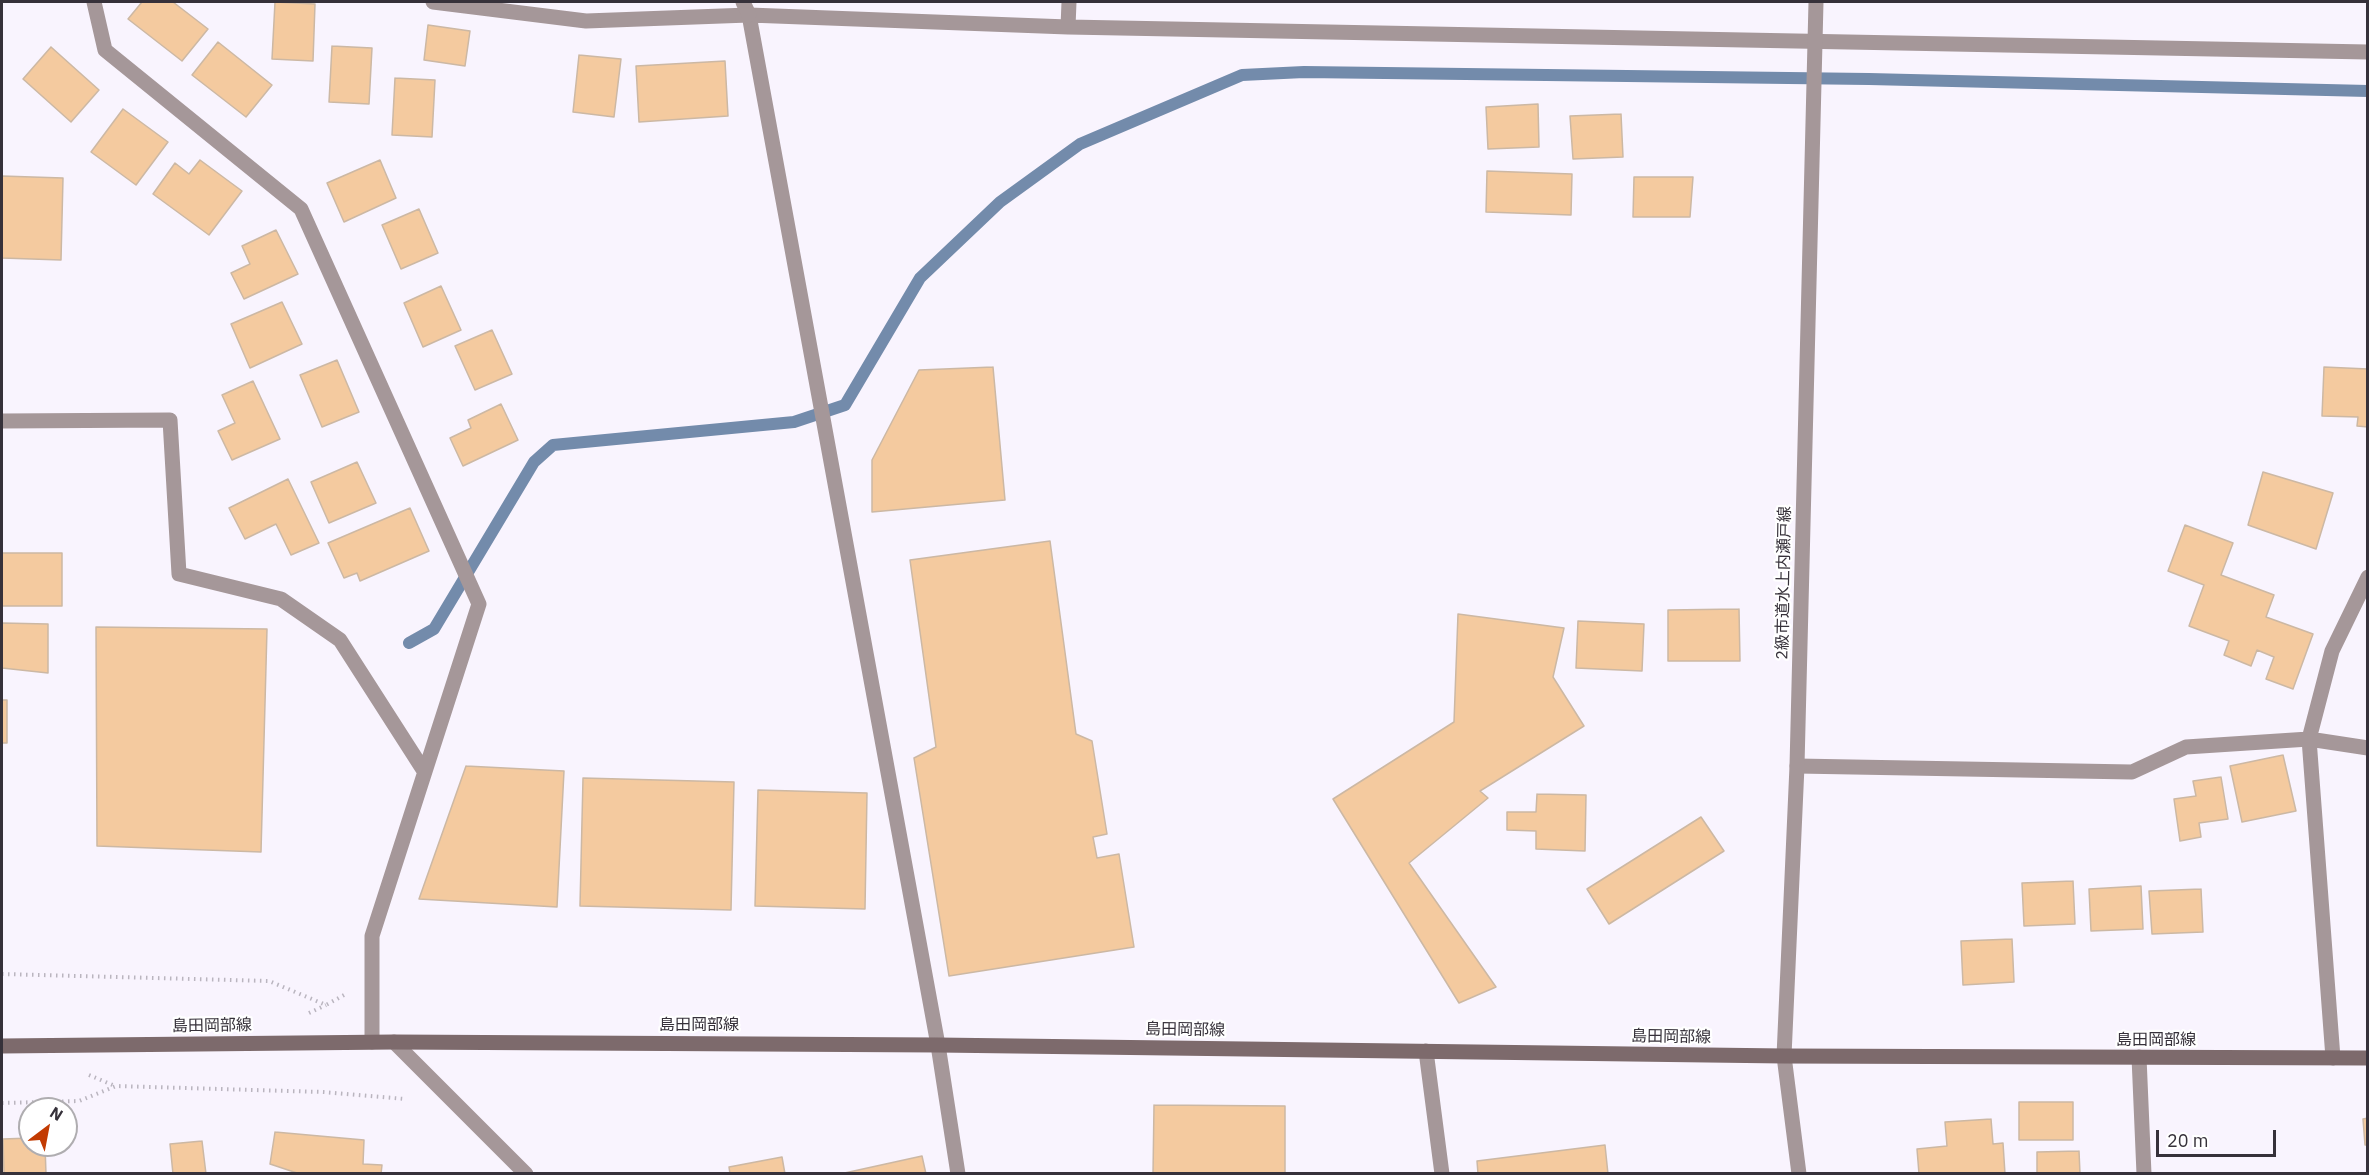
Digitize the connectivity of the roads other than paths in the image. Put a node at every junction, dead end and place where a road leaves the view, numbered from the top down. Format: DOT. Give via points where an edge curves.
graph roads {
  1 [pos="94,2"];
  2 [pos="433,2"];
  3 [pos="1069,2"];
  4 [pos="1815,2"];
  5 [pos="746,8"];
  6 [pos="1068,27"];
  7 [pos="1815,42"];
  8 [pos="2367,52"];
  9 [pos="2,422"];
  10 [pos="2367,578"];
  11 [pos="2309,739"];
  12 [pos="2367,748"];
  13 [pos="1797,766"];
  14 [pos="424,771"];
  15 [pos="372,1042"];
  16 [pos="394,1042"];
  17 [pos="938,1045"];
  18 [pos="2,1046"];
  19 [pos="1426,1051"];
  20 [pos="1784,1056"];
  21 [pos="2139,1058"];
  22 [pos="2333,1058"];
  23 [pos="2367,1058"];
  24 [pos="525,1173"];
  25 [pos="958,1173"];
  26 [pos="1442,1173"];
  27 [pos="1799,1173"];
  28 [pos="2144,1173"];
  1 -- 14 [label="street" via="105,50 301,208 479,604"];
  2 -- 5 [label="street" via="586,21"];
  3 -- 6 [label="street"];
  4 -- 7 [label="street"];
  5 -- 6 [label="street"];
  5 -- 17 [label="street"];
  6 -- 7 [label="street"];
  7 -- 8 [label="street"];
  7 -- 13 [label="street, 2級市道水上内瀬戸線"];
  9 -- 14 [label="street" via="170,420 179,574 280,599 340,640"];
  10 -- 11 [label="street" via="2332,651"];
  11 -- 12 [label="street"];
  11 -- 13 [label="street" via="2186,747 2132,772"];
  11 -- 22 [label="street"];
  13 -- 20 [label="street, 2級市道水上内瀬戸線"];
  14 -- 15 [label="street" via="372,936"];
  15 -- 16 [label="main road, 島田岡部線"];
  15 -- 18 [label="main road, 島田岡部線"];
  16 -- 17 [label="main road, 島田岡部線"];
  16 -- 24 [label="street"];
  17 -- 19 [label="main road, 島田岡部線"];
  17 -- 25 [label="street"];
  19 -- 20 [label="main road, 島田岡部線"];
  19 -- 26 [label="street"];
  20 -- 21 [label="main road, 島田岡部線"];
  20 -- 27 [label="street, 2級市道水上内瀬戸線"];
  21 -- 22 [label="main road, 島田岡部線"];
  21 -- 28 [label="street"];
  22 -- 23 [label="main road, 島田岡部線"];
}
